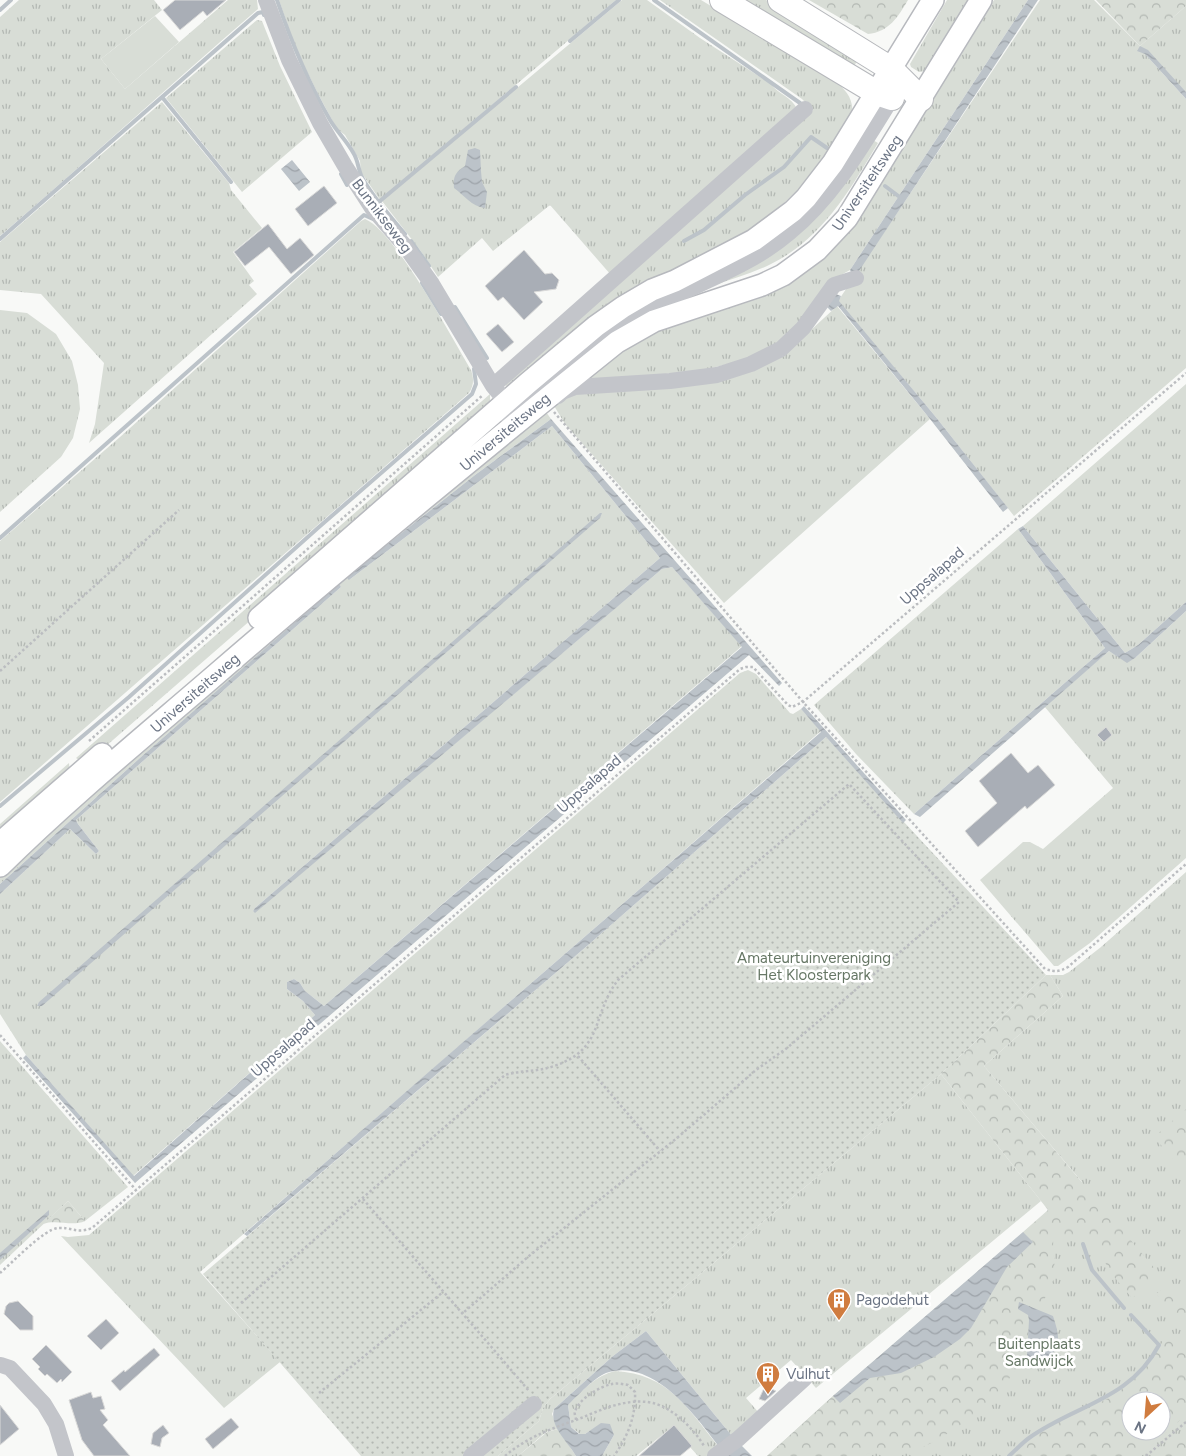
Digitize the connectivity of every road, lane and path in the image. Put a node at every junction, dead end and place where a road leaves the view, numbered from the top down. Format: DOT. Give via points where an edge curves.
graph roads {
  1 [pos="266,0"];
  2 [pos="722,0"];
  3 [pos="780,0"];
  4 [pos="933,0"];
  5 [pos="980,0"];
  6 [pos="891,69"];
  7 [pos="885,95"];
  8 [pos="921,99"];
  9 [pos="805,109"];
  10 [pos="856,278"];
  11 [pos="1186,373"];
  12 [pos="538,395"];
  13 [pos="508,404"];
  14 [pos="179,510"];
  15 [pos="0,671"];
  16 [pos="803,702"];
  17 [pos="82,747"];
  18 [pos="0,842"];
  19 [pos="0,853"];
  20 [pos="1186,864"];
  21 [pos="0,866"];
  22 [pos="0,1035"];
  23 [pos="578,1056"];
  24 [pos="660,1151"];
  25 [pos="136,1190"];
  26 [pos="363,1199"];
  27 [pos="0,1273"];
  28 [pos="443,1292"];
  29 [pos="242,1303"];
  30 [pos="463,1313"];
  31 [pos="0,1364"];
  32 [pos="804,1378"];
  33 [pos="319,1393"];
  34 [pos="635,1402"];
  35 [pos="534,1404"];
  36 [pos="576,1420"];
  37 [pos="1186,1422"];
  38 [pos="714,1453"];
  39 [pos="66,1456"];
  40 [pos="471,1456"];
  41 [pos="505,1456"];
  42 [pos="614,1456"];
  43 [pos="1146,1456"];
  1 -- 13 [label="street, Bunnikseweg" via="289,60 340,157 372,208 432,284"];
  2 -- 7 [label="highway"];
  3 -- 6 [label="highway"];
  4 -- 6 [label="main road, Universiteitsweg"];
  5 -- 8 [label="main road, Universiteitsweg"];
  6 -- 7 [label="main road, Universiteitsweg"];
  6 -- 8 [label="highway"];
  7 -- 8 [label="main road"];
  7 -- 12 [label="main road, Universiteitsweg" via="815,187 773,227 747,244 623,307 587,333"];
  8 -- 12 [label="main road, Universiteitsweg" via="847,218 810,256 762,285 654,321"];
  9 -- 13 [label="street"];
  10 -- 12 [label="street" via="834,285 803,328 781,348 751,364 707,377 575,387"];
  11 -- 16 [label="path, Uppsalapad"];
  12 -- 13 [label="main road, Universiteitsweg"];
  12 -- 16 [label="path"];
  13 -- 17 [label="path"];
  13 -- 18 [label="main road, Universiteitsweg"];
  13 -- 19 [label="street, Universiteitsweg" via="347,551"];
  13 -- 21 [label="main road, Universiteitsweg" via="302,600"];
  14 -- 15 [label="path"];
  16 -- 20 [label="path" via="1045,969 1061,972 1068,967"];
  16 -- 25 [label="path, Uppsalapad" via="792,707 788,705 753,668 746,666 740,669"];
  22 -- 25 [label="path"];
  23 -- 24 [label="path"];
  23 -- 24 [label="path" via="587,1046 608,992 618,980 849,784 960,902"];
  23 -- 26 [label="path" via="554,1066 505,1075"];
  24 -- 30 [label="path"];
  25 -- 27 [label="path, Uppsalapad" via="92,1228 47,1231"];
  26 -- 28 [label="path"];
  26 -- 29 [label="path"];
  28 -- 30 [label="path"];
  28 -- 33 [label="path"];
  30 -- 35 [label="path" via="532,1394"];
  31 -- 39 [label="street" via="10,1368 44,1404 56,1424"];
  32 -- 38 [label="street" via="738,1438"];
  34 -- 36 [label="path" via="606,1407"];
  34 -- 36 [label="path" via="635,1392 628,1385 615,1383 601,1387 580,1403 575,1412"];
  34 -- 38 [label="path" via="653,1403 670,1411"];
  34 -- 42 [label="path" via="628,1432"];
  35 -- 40 [label="street"];
  36 -- 41 [label="path" via="538,1434"];
  37 -- 43 [label="path"];
}
